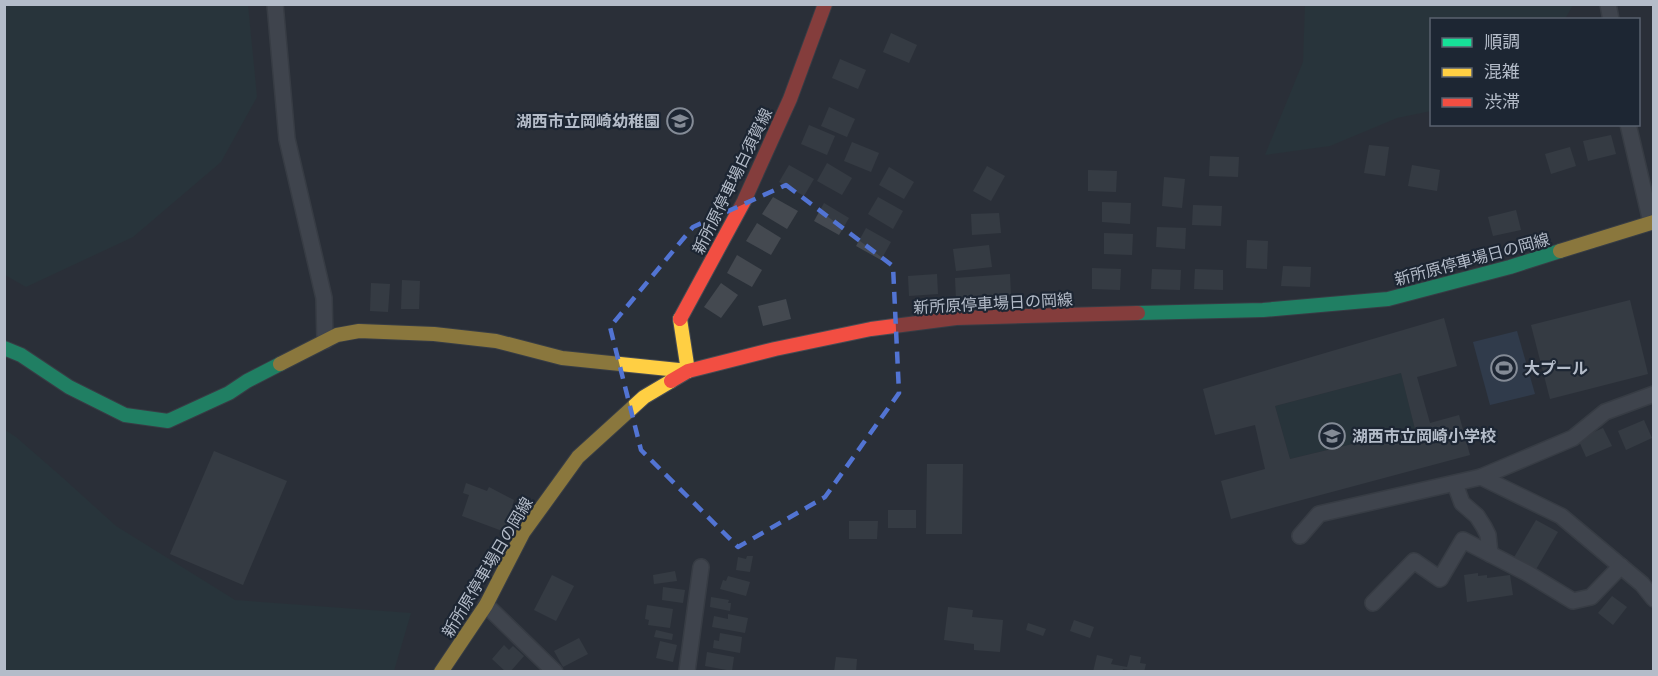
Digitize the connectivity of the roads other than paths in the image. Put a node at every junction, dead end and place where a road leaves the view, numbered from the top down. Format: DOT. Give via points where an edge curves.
graph roads {
  1 [pos="275,4"];
  2 [pos="825,4"];
  3 [pos="1628,126"];
  4 [pos="1652,222"];
  5 [pos="325,341"];
  6 [pos="4,348"];
  7 [pos="687,371"];
  8 [pos="1653,394"];
  9 [pos="1481,477"];
  10 [pos="1455,484"];
  11 [pos="1479,519"];
  12 [pos="1300,536"];
  13 [pos="1463,540"];
  14 [pos="1490,554"];
  15 [pos="1621,566"];
  16 [pos="701,567"];
  17 [pos="1653,599"];
  18 [pos="1373,603"];
  19 [pos="486,605"];
  20 [pos="685,671"];
  21 [pos="441,672"];
  22 [pos="555,672"];
  1 -- 5 [label="street" via="287,139 324,298"];
  2 -- 7 [label="main road, 新所原停車場白須賀線" via="790,99 744,201 681,319"];
  3 -- 4 [label="street"];
  4 -- 7 [label="main road, 新所原停車場日の岡線" via="1510,267 1388,299 1263,310 956,318 871,329"];
  5 -- 6 [label="main road" via="168,421 125,415"];
  5 -- 7 [label="main road" via="359,331 434,334 496,341 561,358"];
  7 -- 19 [label="main road, 新所原停車場日の岡線" via="644,397 578,457 523,533"];
  8 -- 9 [label="street" via="1605,412 1573,438"];
  9 -- 10 [label="street"];
  9 -- 15 [label="street" via="1561,516"];
  10 -- 11 [label="street" via="1462,503"];
  10 -- 12 [label="street" via="1319,514"];
  11 -- 13 [label="street"];
  11 -- 14 [label="street" via="1488,535"];
  13 -- 14 [label="street"];
  13 -- 18 [label="street" via="1440,579 1414,561"];
  14 -- 15 [label="street" via="1573,601 1591,597"];
  15 -- 17 [label="street"];
  16 -- 20 [label="street"];
  19 -- 21 [label="main road, 新所原停車場日の岡線"];
  19 -- 22 [label="street"];
}
